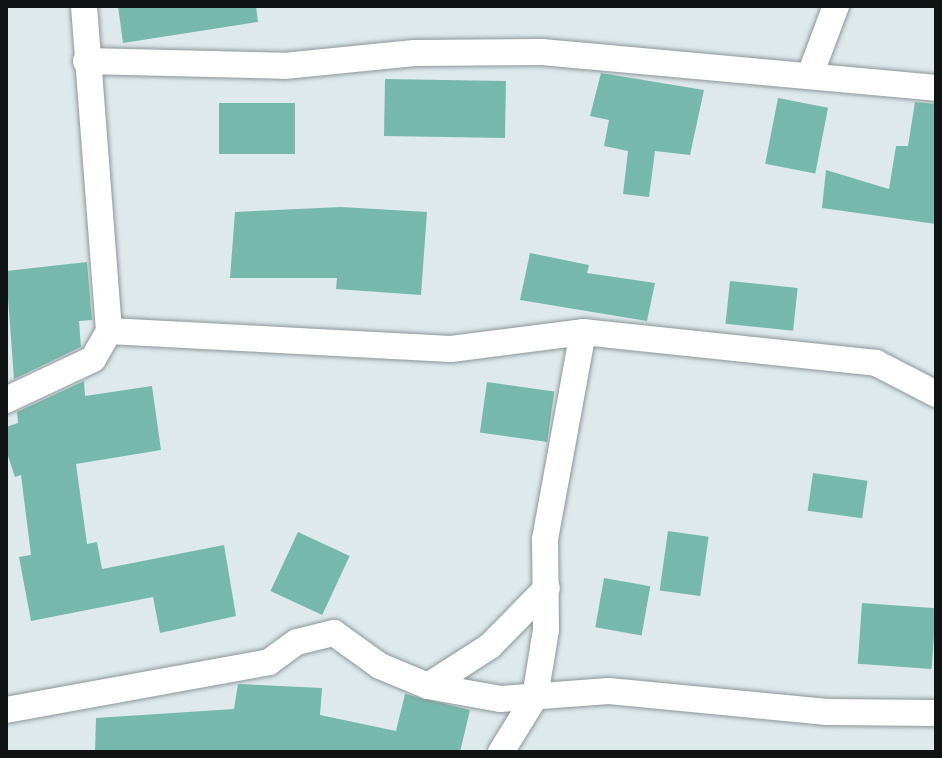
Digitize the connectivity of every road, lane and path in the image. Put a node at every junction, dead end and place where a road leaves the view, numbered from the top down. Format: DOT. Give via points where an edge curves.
graph roads {
  1 [pos="84,6"];
  2 [pos="836,6"];
  3 [pos="86,61"];
  4 [pos="810,75"];
  5 [pos="936,88"];
  6 [pos="109,331"];
  7 [pos="583,332"];
  8 [pos="936,394"];
  9 [pos="6,400"];
  10 [pos="547,588"];
  11 [pos="428,686"];
  12 [pos="535,697"];
  13 [pos="6,710"];
  14 [pos="936,713"];
  15 [pos="501,752"];
  1 -- 3 [label="street"];
  2 -- 4 [label="street"];
  3 -- 4 [label="street" via="284,66 414,53 542,52"];
  3 -- 6 [label="street"];
  4 -- 5 [label="street"];
  6 -- 7 [label="street" via="451,349"];
  6 -- 9 [label="street" via="93,359"];
  7 -- 8 [label="street" via="876,363"];
  7 -- 10 [label="street" via="545,539"];
  10 -- 11 [label="street" via="490,646"];
  10 -- 12 [label="street"];
  11 -- 12 [label="street"];
  11 -- 13 [label="street" via="380,666 334,633 297,642 269,662"];
  12 -- 14 [label="street" via="609,691 827,712"];
  12 -- 15 [label="street"];
}
